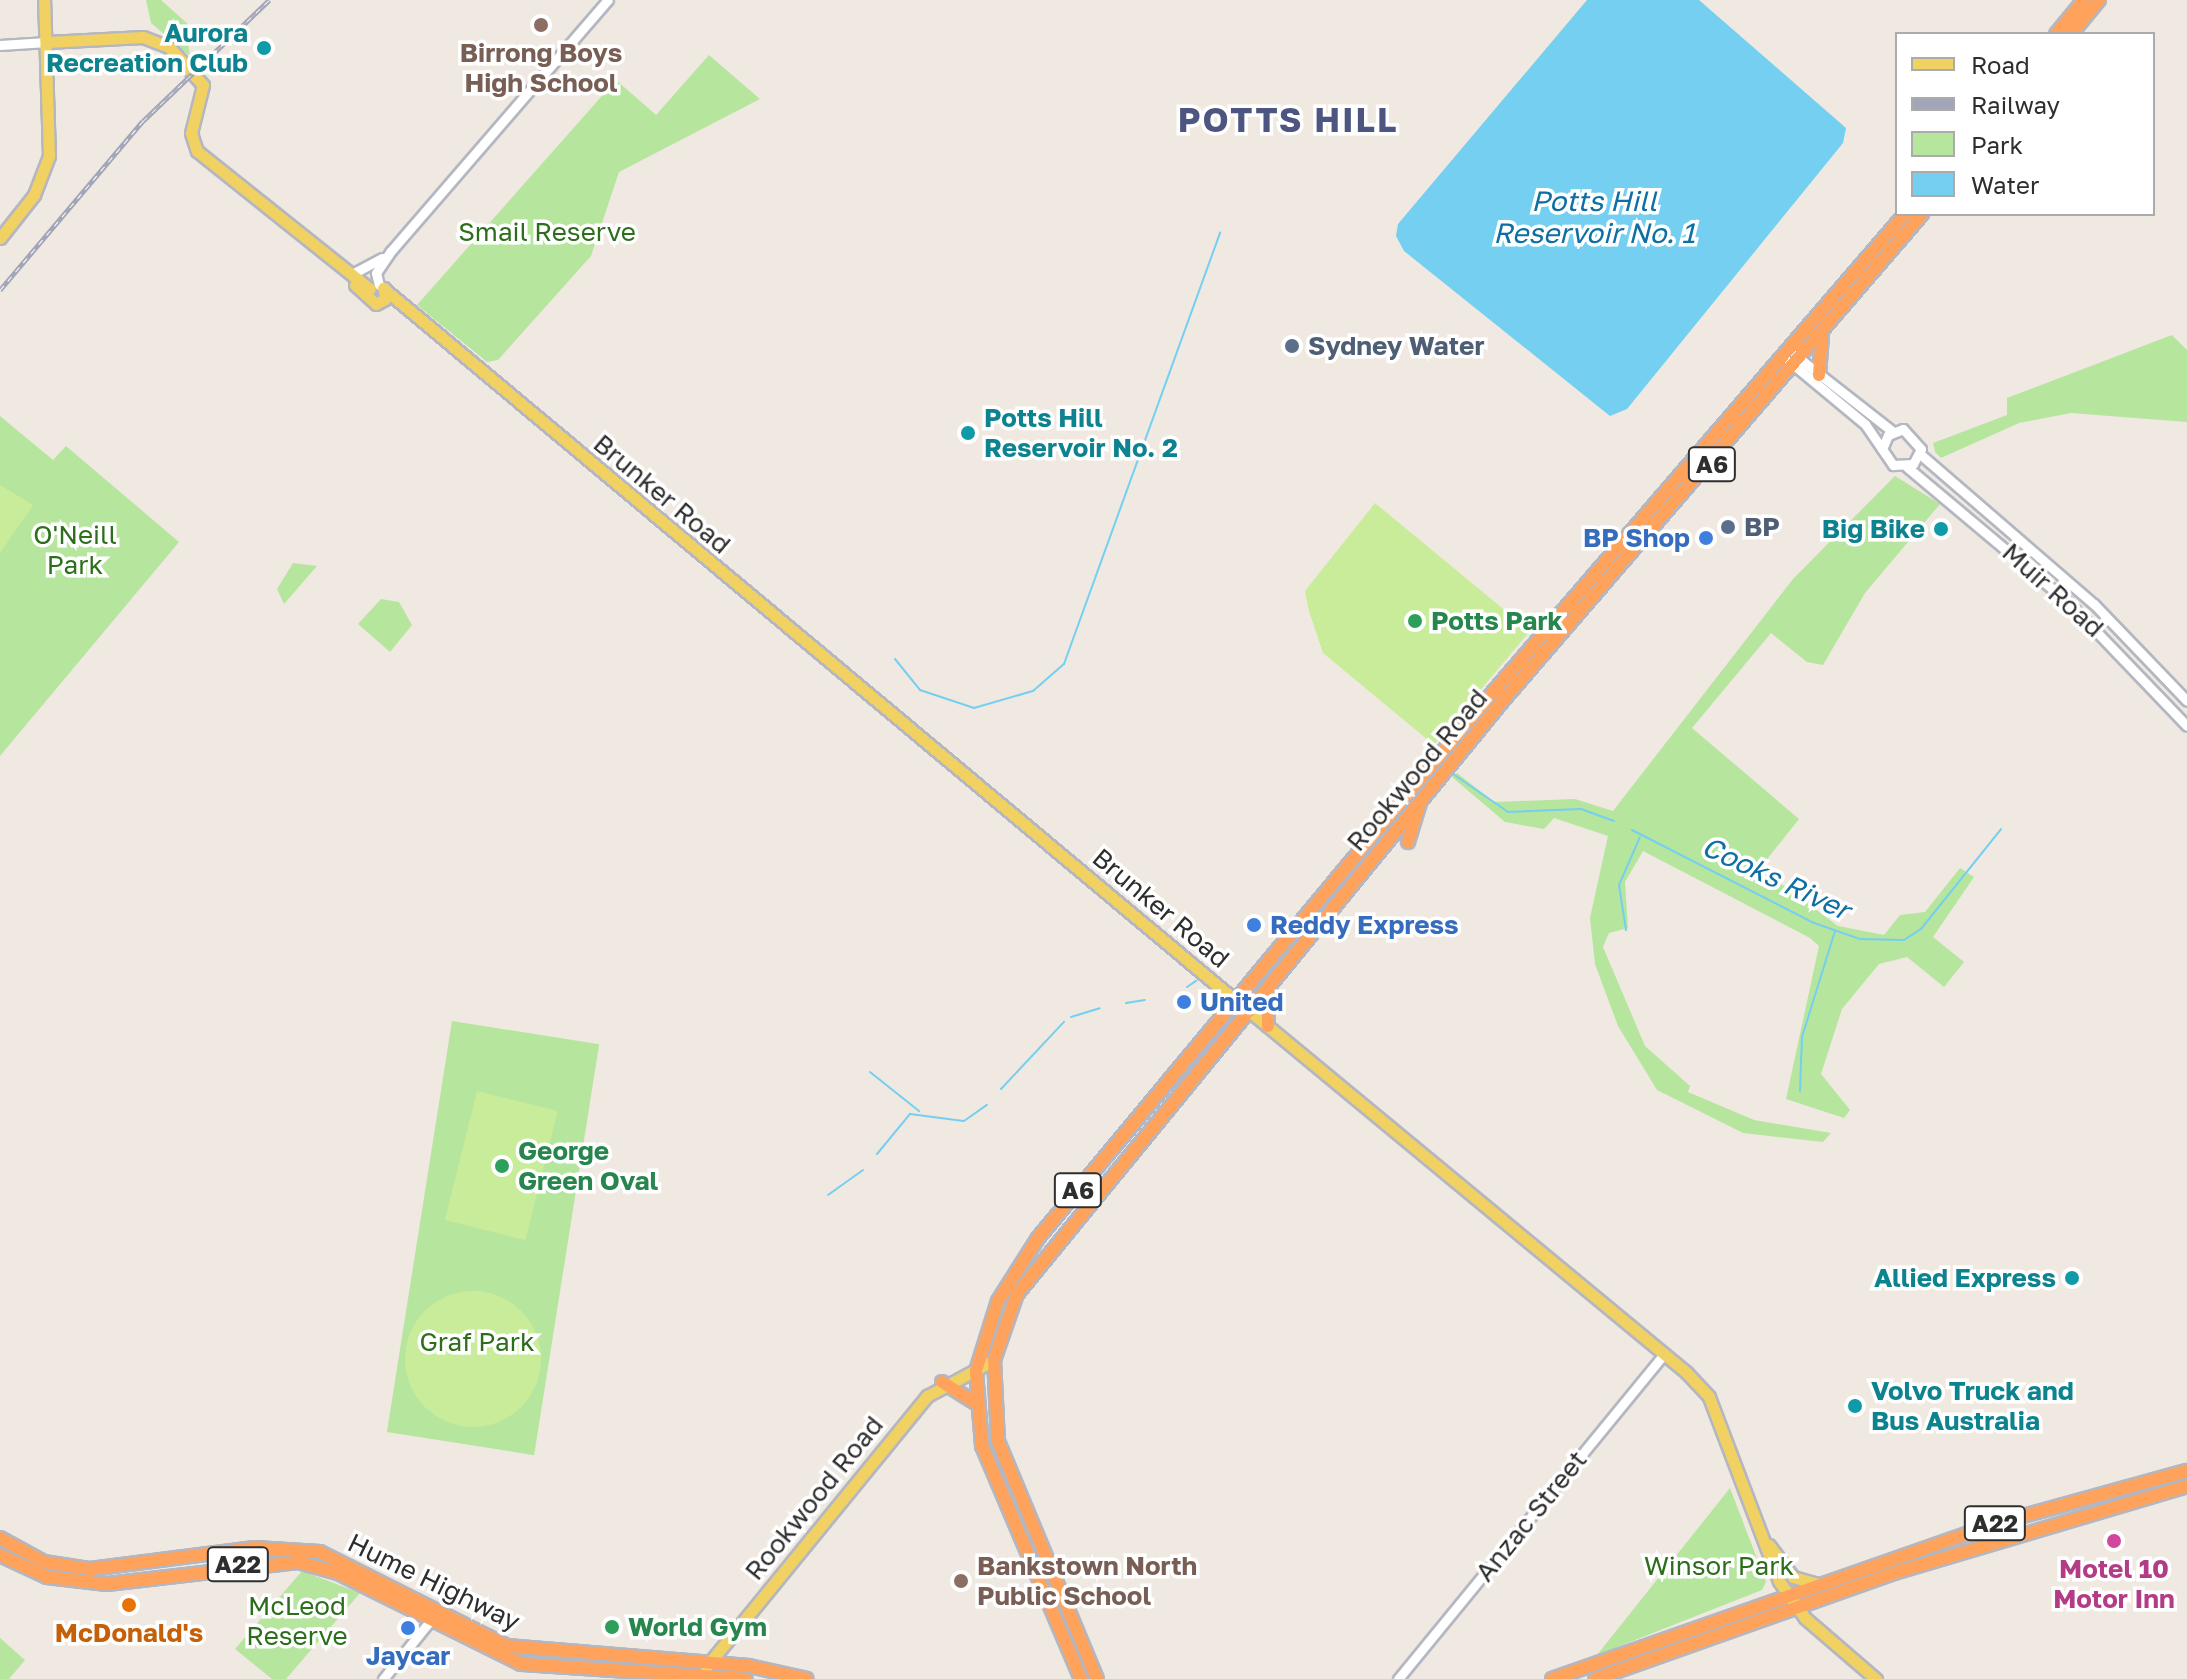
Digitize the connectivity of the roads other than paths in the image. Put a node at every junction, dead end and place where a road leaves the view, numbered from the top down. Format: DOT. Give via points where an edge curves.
graph roads {
  1 [pos="44,0"];
  2 [pos="608,0"];
  3 [pos="2084,0"];
  4 [pos="2099,0"];
  5 [pos="2058,32"];
  6 [pos="2073,32"];
  7 [pos="47,42"];
  8 [pos="0,45"];
  9 [pos="1903,216"];
  10 [pos="1920,216"];
  11 [pos="0,238"];
  12 [pos="391,251"];
  13 [pos="335,265"];
  14 [pos="375,290"];
  15 [pos="405,310"];
  16 [pos="1822,335"];
  17 [pos="1787,353"];
  18 [pos="1798,363"];
  19 [pos="1819,375"];
  20 [pos="1892,431"];
  21 [pos="1882,449"];
  22 [pos="1920,454"];
  23 [pos="1910,469"];
  24 [pos="2187,701"];
  25 [pos="2187,726"];
  26 [pos="1421,800"];
  27 [pos="1408,842"];
  28 [pos="1270,982"];
  29 [pos="1236,1001"];
  30 [pos="1247,1009"];
  31 [pos="1268,1026"];
  32 [pos="1664,1354"];
  33 [pos="994,1360"];
  34 [pos="976,1371"];
  35 [pos="942,1382"];
  36 [pos="976,1403"];
  37 [pos="2187,1471"];
  38 [pos="2187,1486"];
  39 [pos="1756,1524"];
  40 [pos="0,1538"];
  41 [pos="0,1555"];
  42 [pos="1819,1584"];
  43 [pos="1788,1596"];
  44 [pos="1797,1608"];
  45 [pos="430,1621"];
  46 [pos="505,1645"];
  47 [pos="499,1658"];
  48 [pos="703,1672"];
  49 [pos="383,1679"];
  50 [pos="745,1679"];
  51 [pos="807,1679"];
  52 [pos="1081,1679"];
  53 [pos="1097,1679"];
  54 [pos="1398,1679"];
  55 [pos="1552,1679"];
  56 [pos="1595,1679"];
  57 [pos="1876,1679"];
  1 -- 7 [label="main road"];
  2 -- 12 [label="street"];
  3 -- 5 [label="highway"];
  4 -- 6 [label="highway"];
  7 -- 8 [label="street"];
  7 -- 11 [label="main road" via="49,156 34,195"];
  7 -- 13 [label="main road, Brunker Road" via="150,38 173,51 204,88 195,148"];
  9 -- 17 [label="highway, Rookwood Road / A6"];
  10 -- 16 [label="highway, Rookwood Road / A6"];
  12 -- 13 [label="street" via="359,276"];
  12 -- 14 [label="street" via="372,271"];
  13 -- 14 [label="main road, Brunker Road"];
  14 -- 15 [label="main road, Brunker Road"];
  14 -- 15 [label="main road, Brunker Road" via="383,301"];
  15 -- 29 [label="main road, Brunker Road"];
  16 -- 18 [label="highway, Rookwood Road / A6"];
  16 -- 19 [label="highway"];
  17 -- 18 [label="street"];
  17 -- 29 [label="highway, Rookwood Road / A6"];
  18 -- 19 [label="street"];
  18 -- 21 [label="street" via="1865,424"];
  18 -- 26 [label="highway, Rookwood Road / A6"];
  19 -- 20 [label="street"];
  20 -- 21 [label="street"];
  20 -- 22 [label="street" via="1915,434"];
  21 -- 23 [label="street" via="1889,463"];
  22 -- 23 [label="street"];
  22 -- 24 [label="street, Muir Road" via="2094,604"];
  23 -- 25 [label="street, Muir Road" via="2069,603"];
  26 -- 27 [label="highway"];
  26 -- 28 [label="highway, Rookwood Road / A6"];
  28 -- 30 [label="highway, Rookwood Road / A6"];
  28 -- 31 [label="highway"];
  29 -- 30 [label="highway, Brunker Road"];
  29 -- 34 [label="highway, Rookwood Road / A6" via="1019,1265 989,1318"];
  30 -- 31 [label="main road, Brunker Road"];
  30 -- 33 [label="highway, Rookwood Road / A6" via="1029,1275"];
  31 -- 32 [label="main road, Brunker Road"];
  32 -- 39 [label="main road, Brunker Road" via="1709,1397"];
  32 -- 54 [label="street, Anzac Street"];
  33 -- 34 [label="main road"];
  33 -- 53 [label="highway, A6" via="1001,1455"];
  34 -- 35 [label="main road"];
  34 -- 36 [label="highway, A6"];
  35 -- 36 [label="highway"];
  35 -- 48 [label="main road, Rookwood Road"];
  36 -- 52 [label="highway, A6" via="989,1470"];
  37 -- 42 [label="highway, A22" via="1994,1524"];
  38 -- 44 [label="highway, A22" via="2040,1525"];
  39 -- 42 [label="main road" via="1793,1577"];
  39 -- 43 [label="main road, Brunker Road"];
  40 -- 46 [label="highway, Hume Highway / A22" via="44,1562 90,1569 255,1548 320,1552"];
  41 -- 45 [label="highway, Hume Highway / A22" via="47,1577 107,1584 298,1562 338,1573"];
  42 -- 43 [label="highway, A22"];
  43 -- 44 [label="main road, Brunker Road"];
  43 -- 55 [label="highway, A22"];
  44 -- 56 [label="highway, A22"];
  44 -- 57 [label="main road, Brunker Road"];
  45 -- 47 [label="highway, Hume Highway / A22"];
  45 -- 49 [label="street"];
  46 -- 47 [label="highway"];
  46 -- 48 [label="highway, Hume Highway / A22"];
  47 -- 48 [label="highway, Hume Highway / A22" via="565,1669"];
  48 -- 50 [label="highway, Hume Highway / A22"];
  48 -- 51 [label="highway, Hume Highway / A22"];
}
